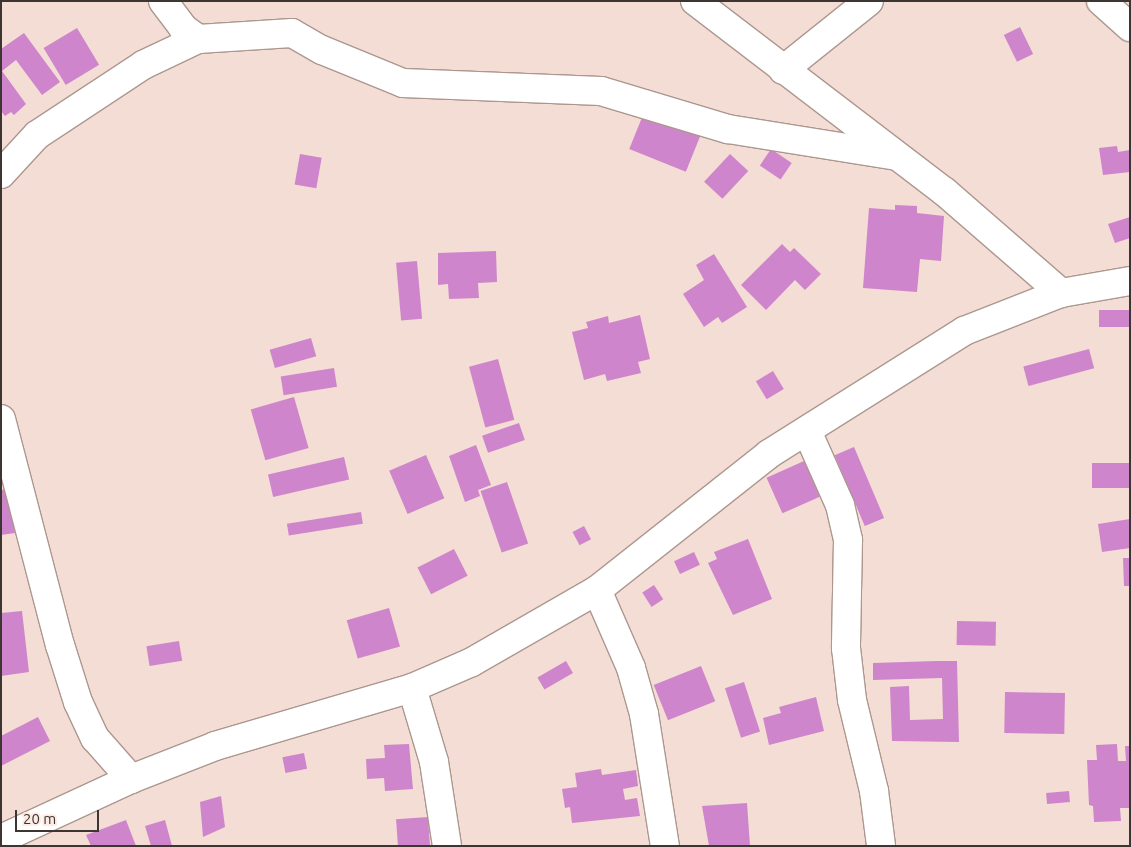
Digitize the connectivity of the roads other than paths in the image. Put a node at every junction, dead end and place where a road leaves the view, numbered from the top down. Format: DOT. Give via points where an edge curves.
graph roads {
  1 [pos="163,1"];
  2 [pos="695,1"];
  3 [pos="869,1"];
  4 [pos="1101,1"];
  5 [pos="1130,26"];
  6 [pos="198,39"];
  7 [pos="783,70"];
  8 [pos="897,156"];
  9 [pos="1,174"];
  10 [pos="1130,281"];
  11 [pos="1061,293"];
  12 [pos="1,420"];
  13 [pos="808,431"];
  14 [pos="597,590"];
  15 [pos="412,688"];
  16 [pos="131,778"];
  17 [pos="1,839"];
  18 [pos="447,846"];
  19 [pos="665,846"];
  20 [pos="881,846"];
  1 -- 6 [label="street" via="183,28"];
  2 -- 7 [label="street"];
  3 -- 7 [label="street"];
  4 -- 5 [label="street"];
  6 -- 8 [label="street" via="292,33 322,50 403,83 601,91 728,129"];
  6 -- 9 [label="street" via="143,65 37,135"];
  7 -- 8 [label="street"];
  8 -- 11 [label="street" via="945,192"];
  10 -- 11 [label="street"];
  11 -- 13 [label="street" via="964,331"];
  12 -- 16 [label="street" via="78,702 96,738"];
  13 -- 14 [label="street" via="769,454"];
  13 -- 20 [label="street" via="840,505 848,540 846,648 851,691 874,791"];
  14 -- 15 [label="street" via="472,662"];
  14 -- 19 [label="street" via="631,668 644,714"];
  15 -- 16 [label="street" via="216,746"];
  15 -- 18 [label="street" via="434,762"];
  16 -- 17 [label="street"];
}
